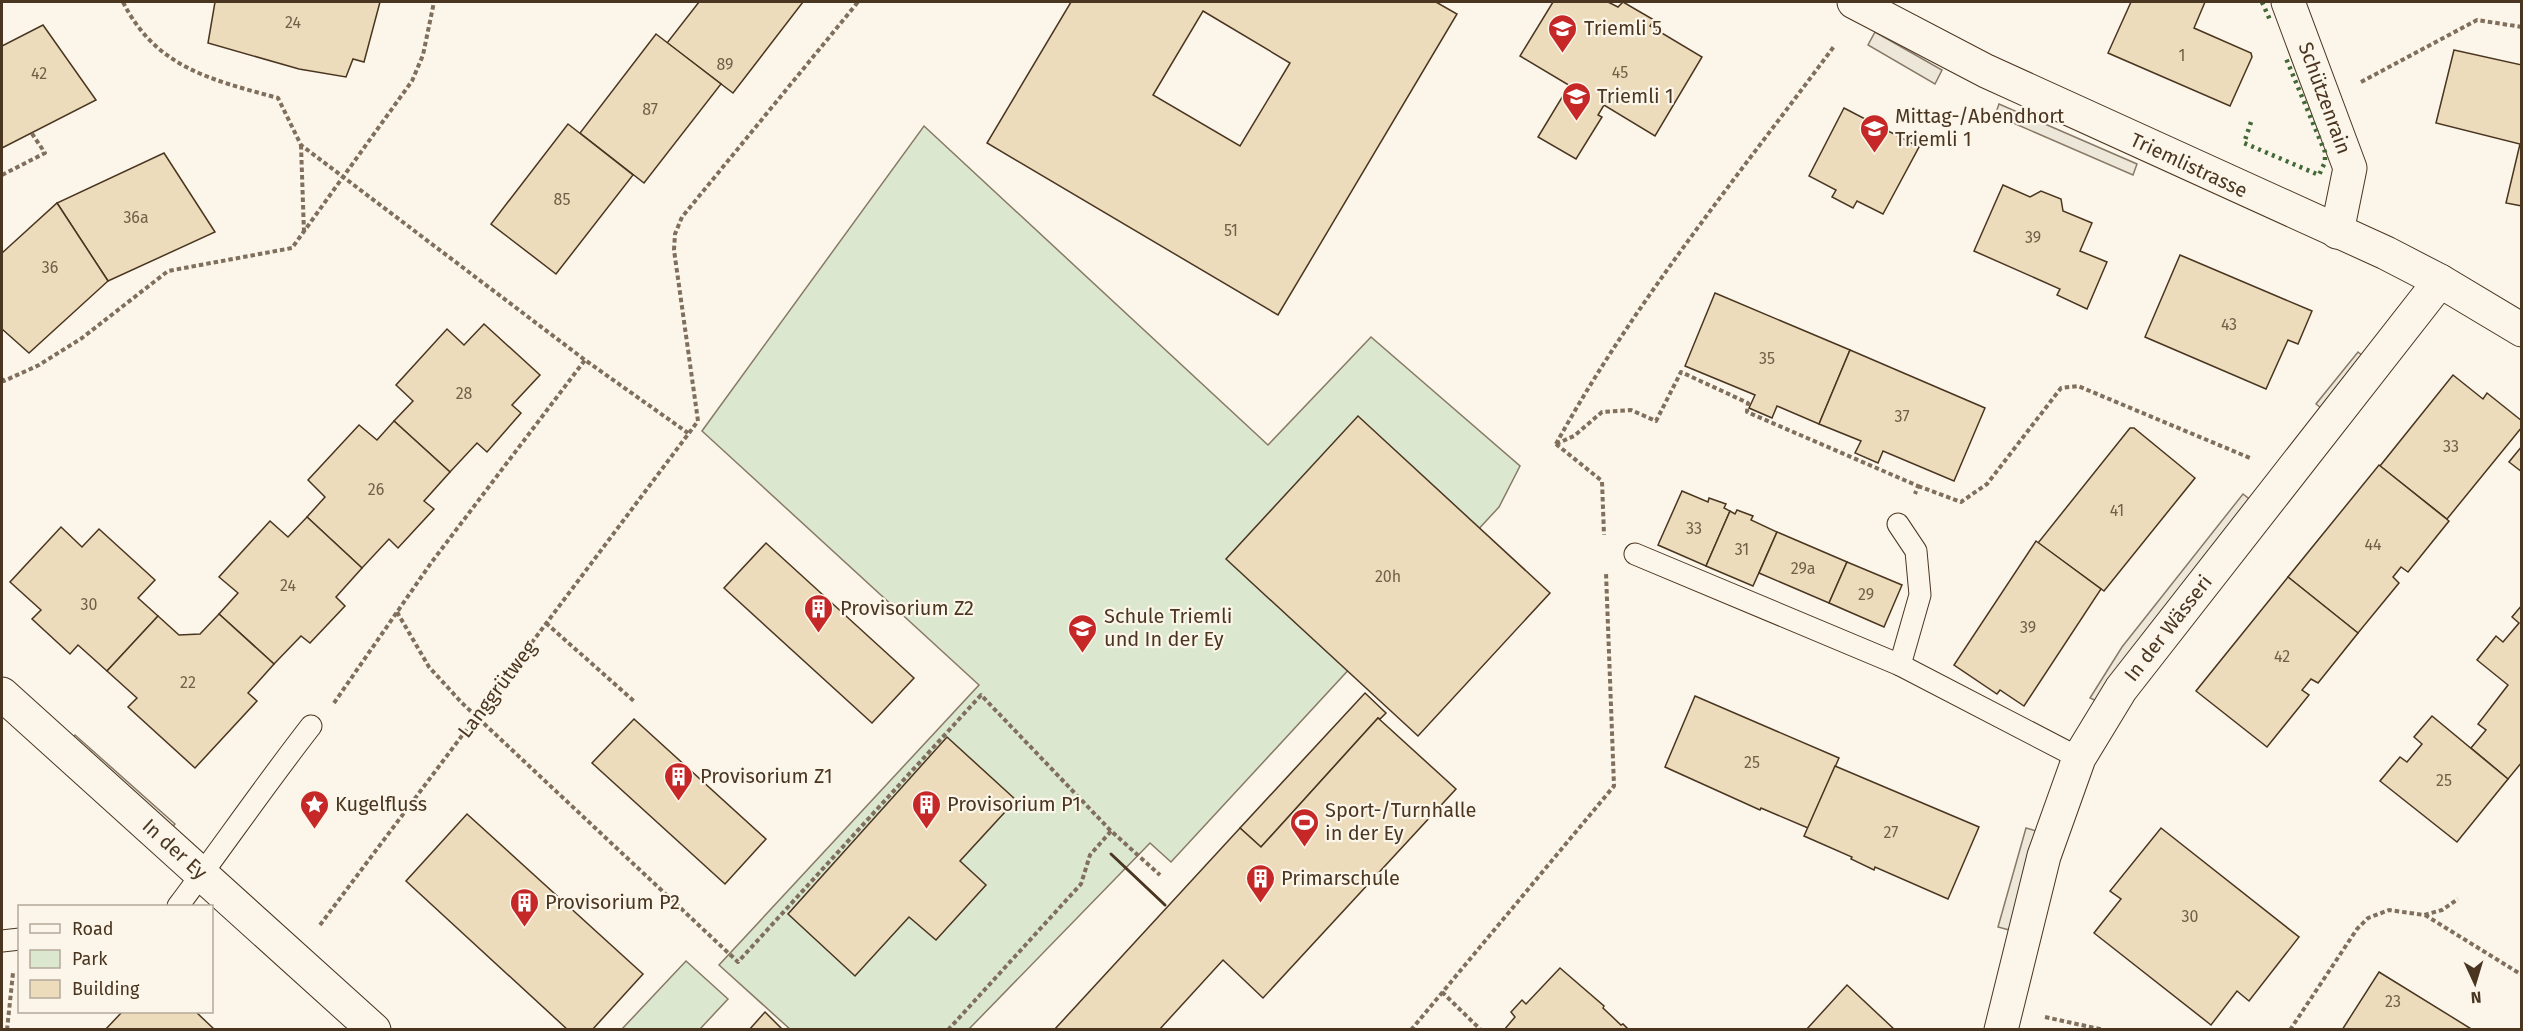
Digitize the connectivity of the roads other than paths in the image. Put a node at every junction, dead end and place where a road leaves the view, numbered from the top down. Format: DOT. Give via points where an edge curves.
graph roads {
  1 [pos="1854,2"];
  2 [pos="2288,2"];
  3 [pos="2337,232"];
  4 [pos="2440,281"];
  5 [pos="2522,330"];
  6 [pos="1898,524"];
  7 [pos="1635,554"];
  8 [pos="1900,665"];
  9 [pos="2,694"];
  10 [pos="311,726"];
  11 [pos="2079,758"];
  12 [pos="203,874"];
  13 [pos="179,905"];
  14 [pos="2004,1019"];
  15 [pos="374,1029"];
  1 -- 3 [label="street, Triemlistrasse" via="1986,71"];
  2 -- 3 [label="street, Schützenrain" via="2350,168"];
  3 -- 4 [label="street, Triemlistrasse"];
  4 -- 5 [label="street, Triemlistrasse"];
  4 -- 11 [label="street, In der Wässeri" via="2121,689"];
  6 -- 8 [label="lane" via="1916,551 1920,595"];
  7 -- 8 [label="lane"];
  8 -- 11 [label="lane"];
  9 -- 12 [label="street, In der Ey"];
  10 -- 12 [label="lane"];
  11 -- 14 [label="street, In der Wässeri" via="2044,856"];
  12 -- 13 [label="lane"];
  12 -- 15 [label="street, In der Ey"];
}
